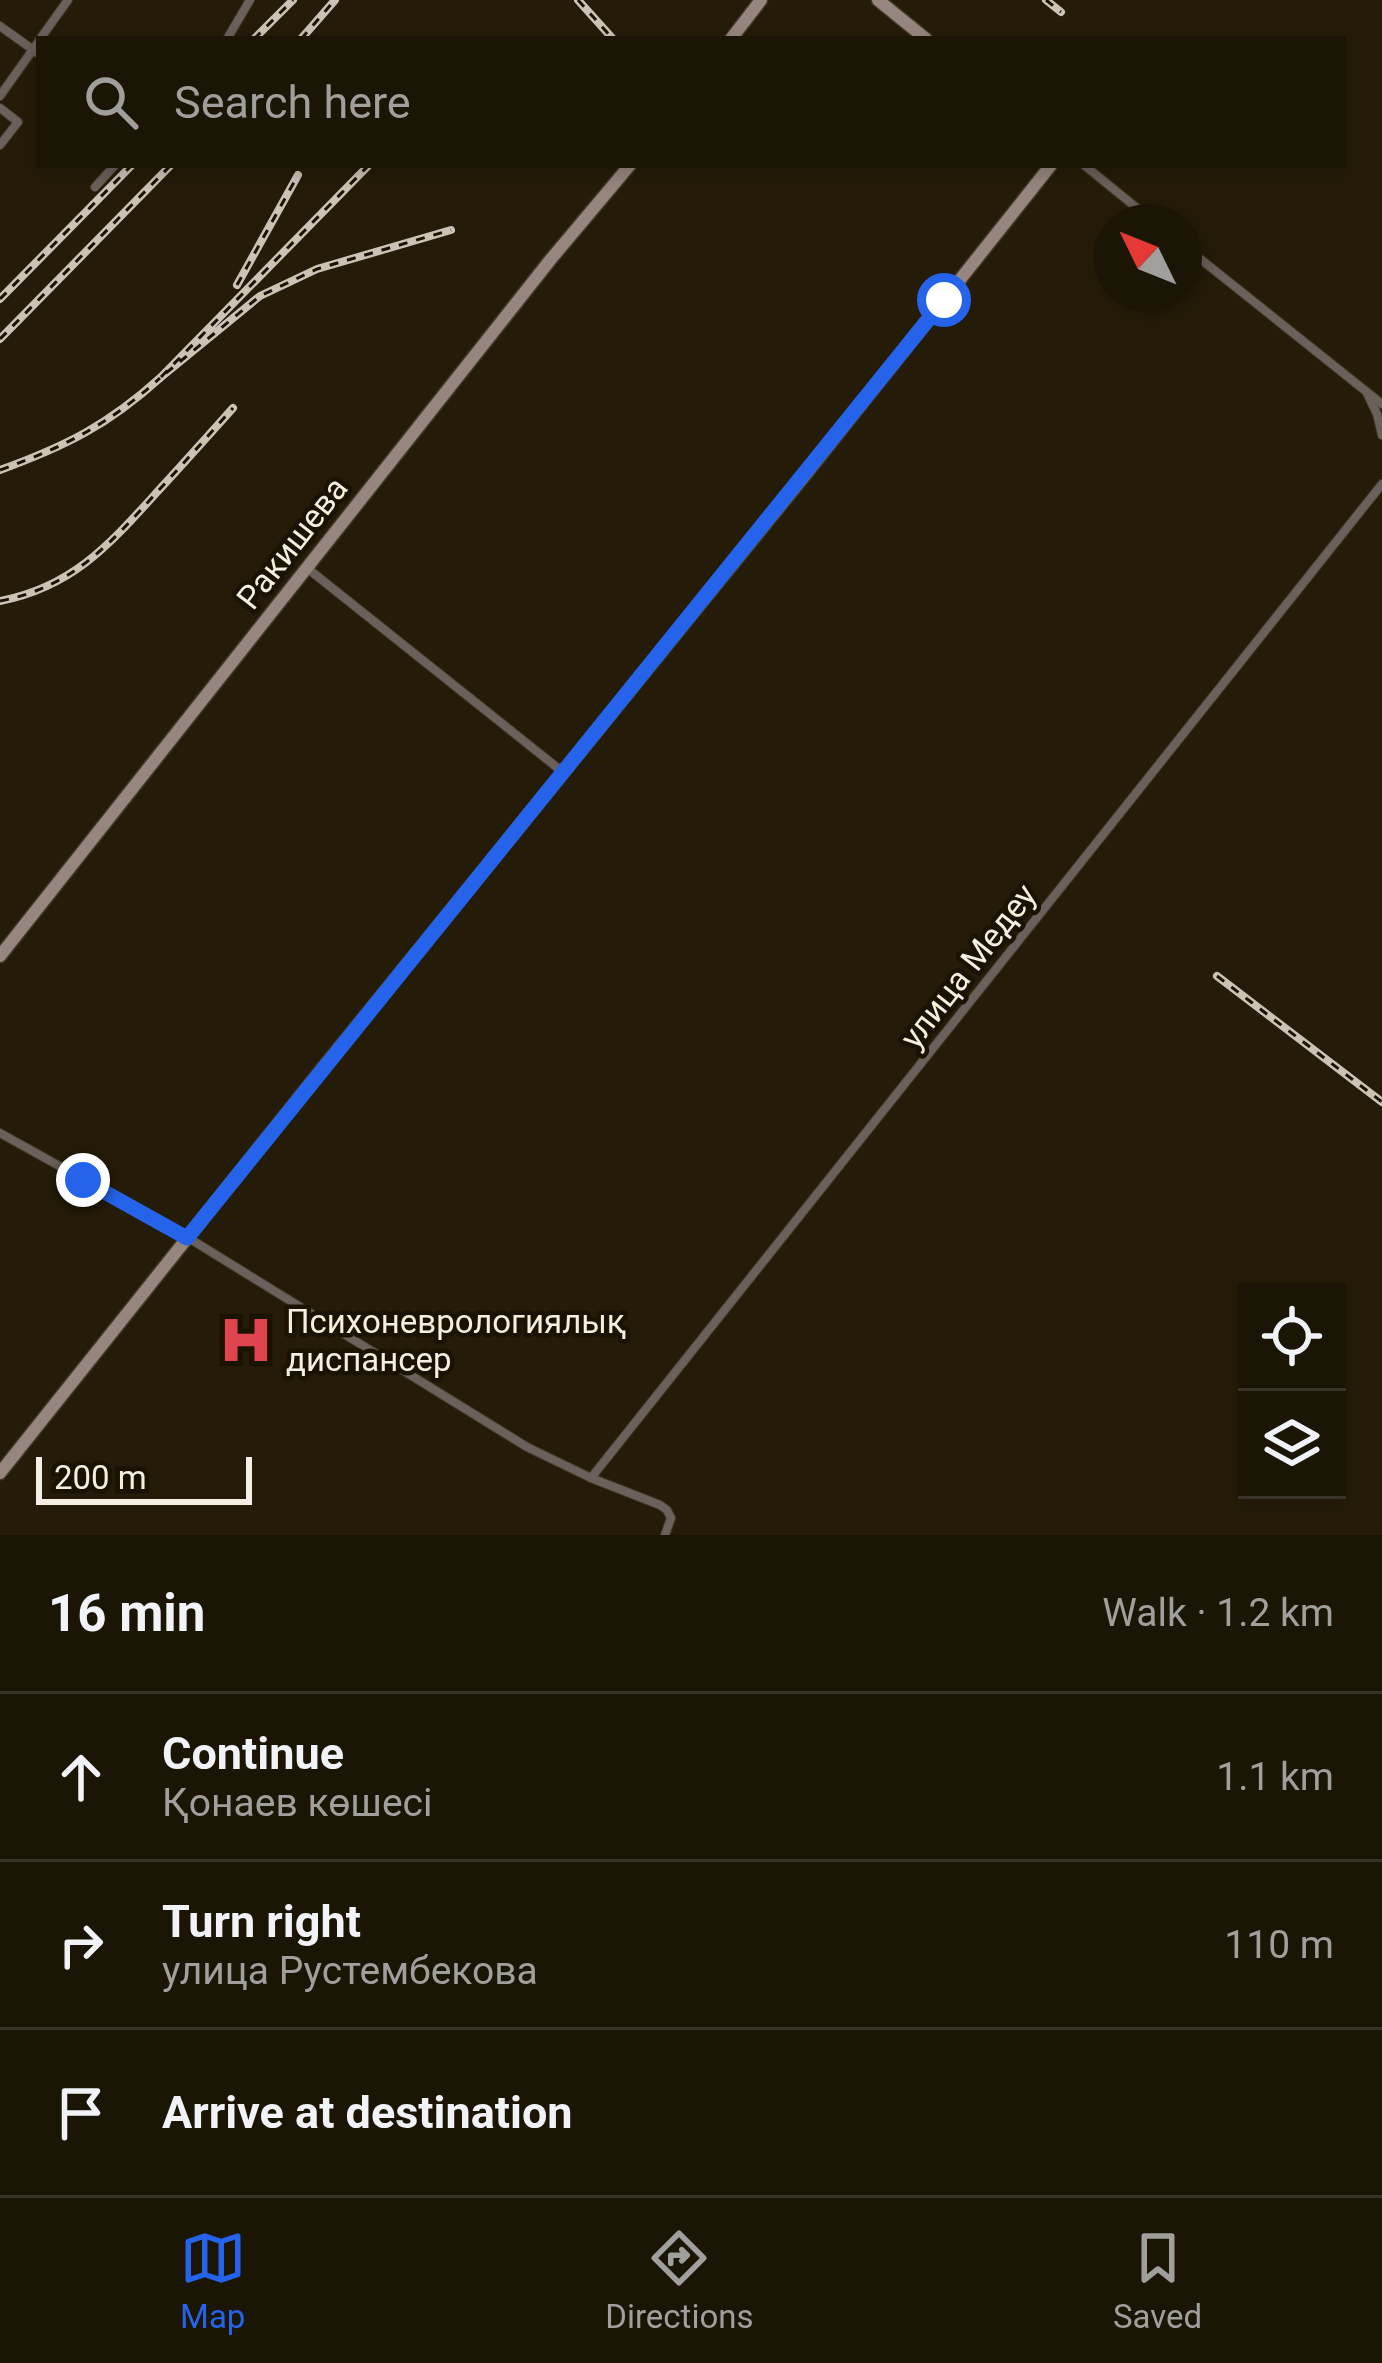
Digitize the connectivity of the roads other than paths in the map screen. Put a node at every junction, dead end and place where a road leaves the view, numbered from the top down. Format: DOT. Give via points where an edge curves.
graph roads {
  1 [pos="68,0"];
  2 [pos="250,0"];
  3 [pos="761,0"];
  4 [pos="878,0"];
  5 [pos="0,26"];
  6 [pos="45,36"];
  7 [pos="229,36"];
  8 [pos="733,36"];
  9 [pos="922,36"];
  10 [pos="36,45"];
  11 [pos="36,49"];
  12 [pos="0,97"];
  13 [pos="0,108"];
  14 [pos="0,145"];
  15 [pos="112,168"];
  16 [pos="627,168"];
  17 [pos="1049,168"];
  18 [pos="1088,168"];
  19 [pos="95,187"];
  20 [pos="1132,204"];
  21 [pos="1202,260"];
  22 [pos="1366,392"];
  23 [pos="1382,395"];
  24 [pos="1382,404"];
  25 [pos="1382,435"];
  26 [pos="1381,485"];
  27 [pos="307,568"];
  28 [pos="564,773"];
  29 [pos="0,956"];
  30 [pos="0,1133"];
  31 [pos="187,1238"];
  32 [pos="0,1473"];
  33 [pos="592,1478"];
  34 [pos="665,1534"];
  1 -- 6 [label="street"];
  2 -- 7 [label="street"];
  3 -- 8 [label="street"];
  4 -- 9 [label="street"];
  5 -- 10 [label="street"];
  11 -- 12 [label="street"];
  13 -- 14 [label="street" via="18,122"];
  15 -- 19 [label="street"];
  16 -- 27 [label="street, Ракишева"];
  17 -- 28 [label="street"];
  18 -- 20 [label="street"];
  21 -- 22 [label="street"];
  22 -- 23 [label="street"];
  22 -- 24 [label="street"];
  22 -- 25 [label="street"];
  26 -- 33 [label="street, улица Медеу"];
  27 -- 28 [label="street"];
  27 -- 29 [label="street, Ракишева"];
  28 -- 31 [label="street"];
  30 -- 31 [label="street"];
  31 -- 32 [label="street"];
  31 -- 33 [label="street" via="526,1448"];
  33 -- 34 [label="street" via="668,1510"];
}
